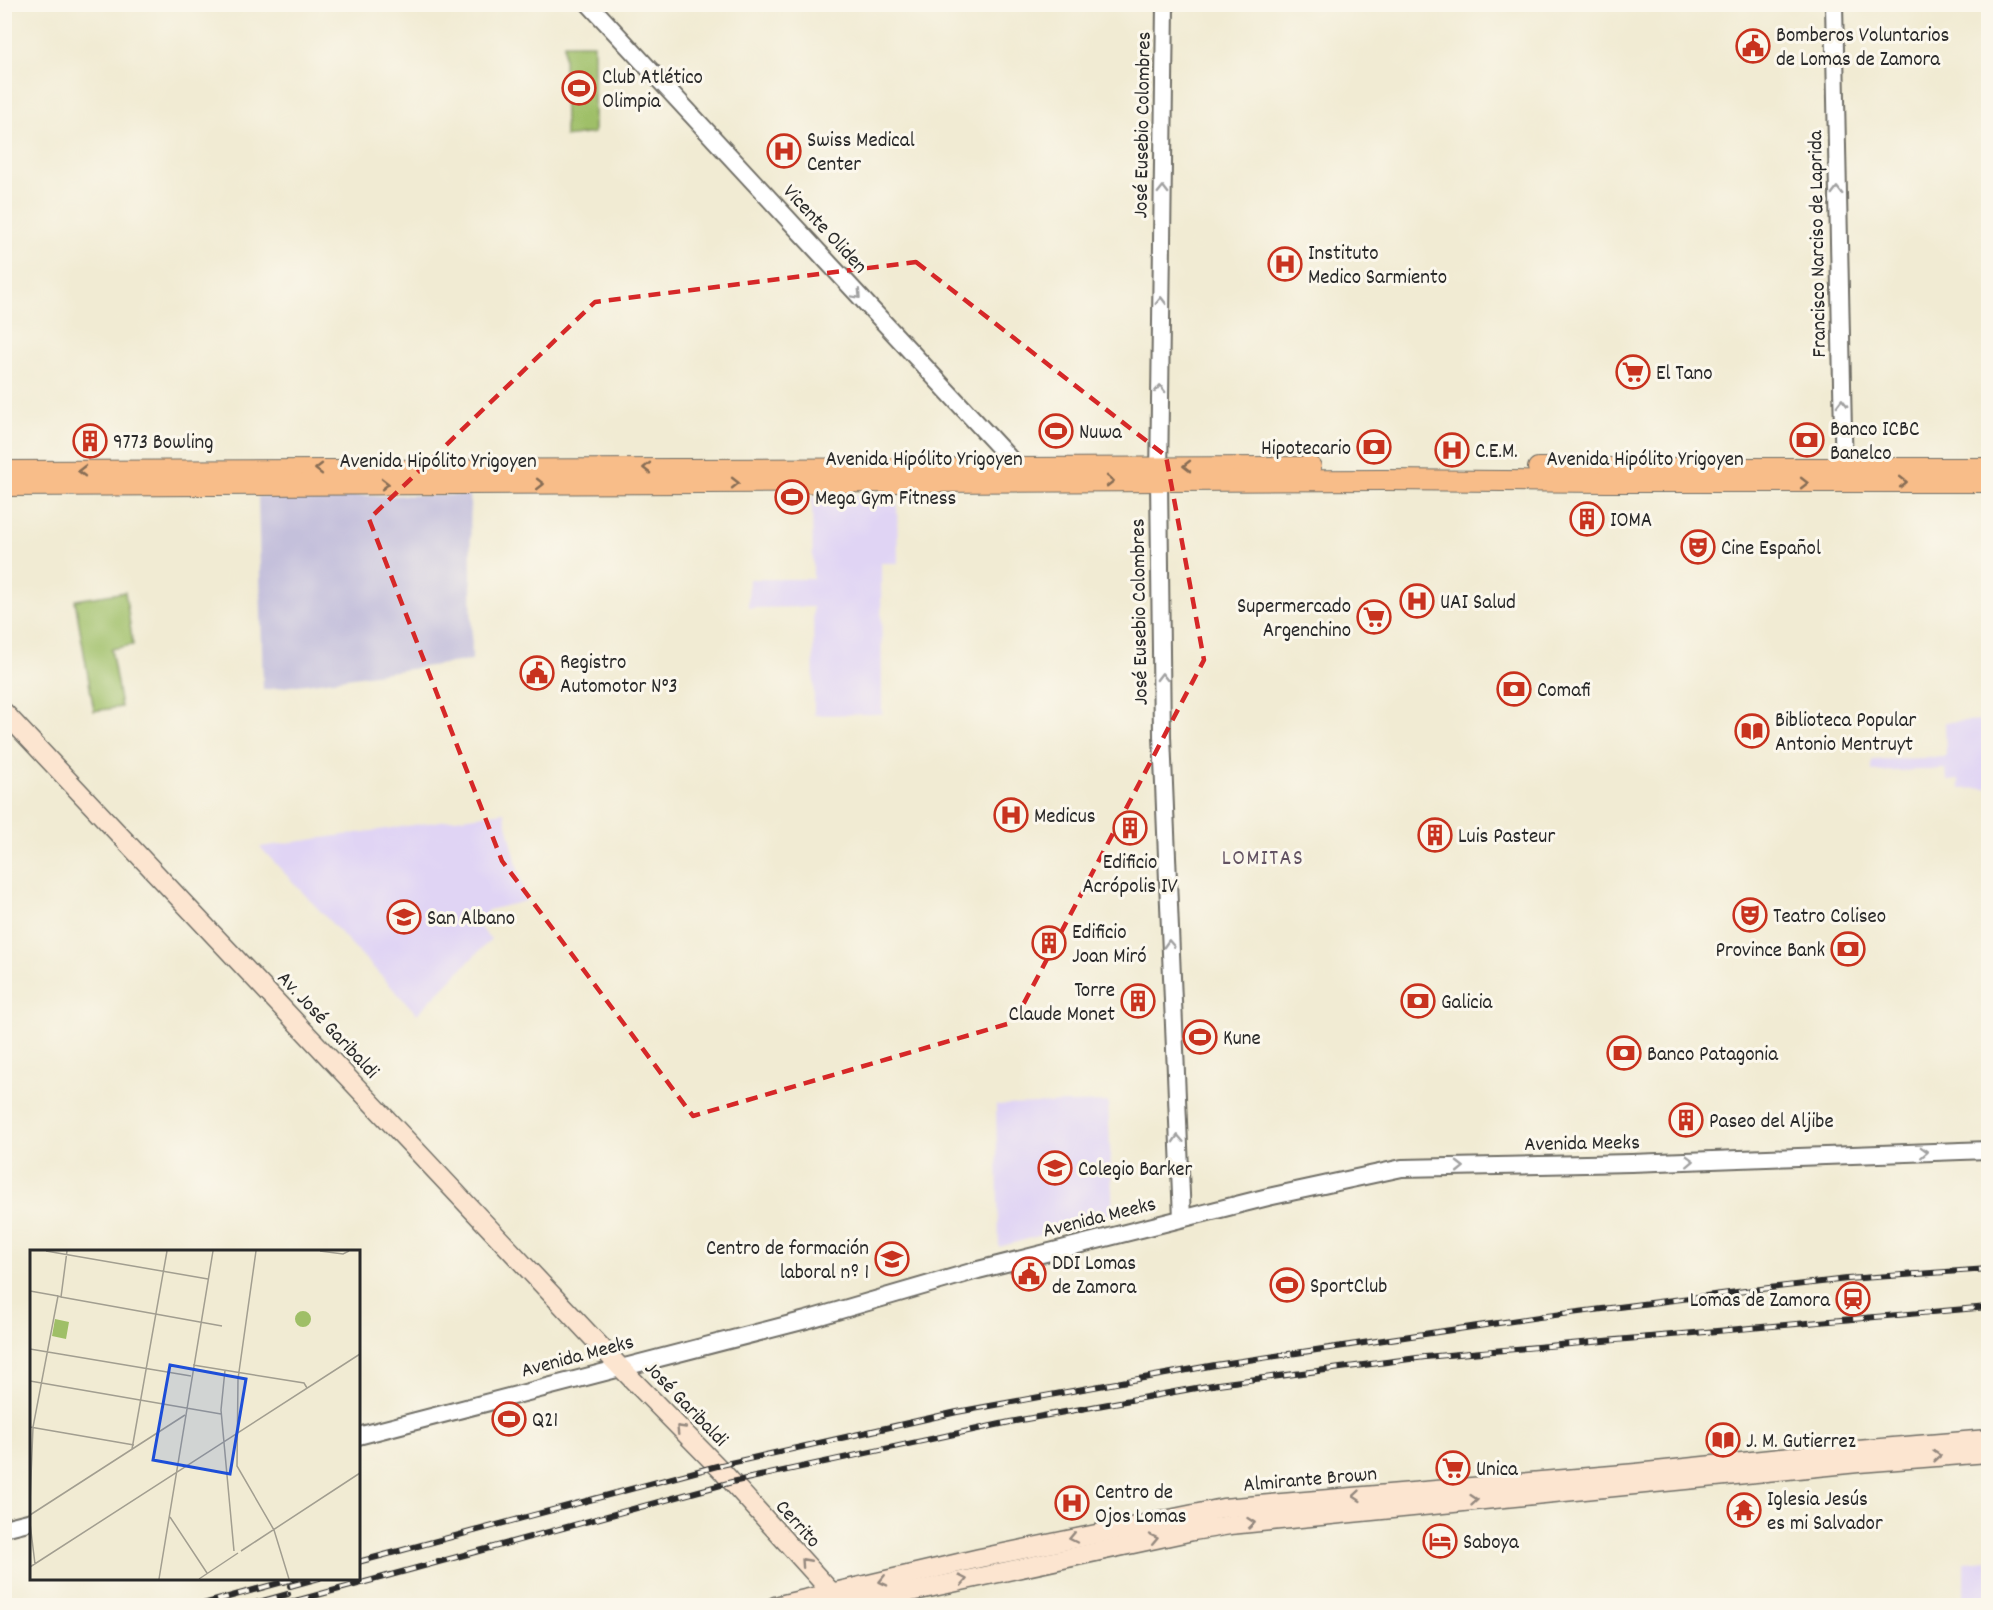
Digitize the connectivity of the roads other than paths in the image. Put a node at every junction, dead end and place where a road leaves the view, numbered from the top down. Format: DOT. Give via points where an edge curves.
graph roads {
  1 [pos="589,4"];
  2 [pos="1165,4"];
  3 [pos="1834,4"];
  4 [pos="1989,468"];
  5 [pos="4,471"];
  6 [pos="1159,474"];
  7 [pos="1025,475"];
  8 [pos="1844,476"];
  9 [pos="1989,482"];
  10 [pos="4,486"];
  11 [pos="4,712"];
  12 [pos="1989,1150"];
  13 [pos="1182,1218"];
  14 [pos="620,1368"];
  15 [pos="360,1435"];
  16 [pos="1989,1439"];
  17 [pos="1989,1453"];
  18 [pos="1858,1457"];
  19 [pos="721,1470"];
  20 [pos="30,1522"];
  21 [pos="4,1528"];
  22 [pos="840,1601"];
  23 [pos="775,1605"];
  1 -- 7 [label="street, Vicente Oliden, one-way"];
  6 -- 2 [label="street, José Eusebio Colombres, one-way"];
  8 -- 3 [label="street, Francisco Narciso de Laprida, one-way"];
  4 -- 8 [label="main road, Avenida Hipólito Yrigoyen"];
  7 -- 5 [label="main road, Avenida Hipólito Yrigoyen, one-way"];
  6 -- 7 [label="main road, Avenida Hipólito Yrigoyen"];
  6 -- 8 [label="main road, Avenida Hipólito Yrigoyen"];
  13 -- 6 [label="street, José Eusebio Colombres, one-way" via="1162,736"];
  10 -- 7 [label="main road, Avenida Hipólito Yrigoyen, one-way"];
  8 -- 9 [label="main road, Avenida Hipólito Yrigoyen, one-way"];
  11 -- 14 [label="main road, Av. José Garibaldi"];
  13 -- 12 [label="street, Avenida Meeks, one-way" via="1402,1168"];
  13 -- 14 [label="street, Avenida Meeks"];
  14 -- 15 [label="street, Avenida Meeks"];
  19 -- 14 [label="main road, José Garibaldi, one-way"];
  16 -- 18 [label="main road"];
  18 -- 17 [label="main road, one-way"];
  18 -- 22 [label="main road, Almirante Brown" via="1230,1525"];
  22 -- 19 [label="main road, Cerrito, one-way"];
  20 -- 21 [label="street"];
  22 -- 23 [label="main road, Almirante Brown"];
}
